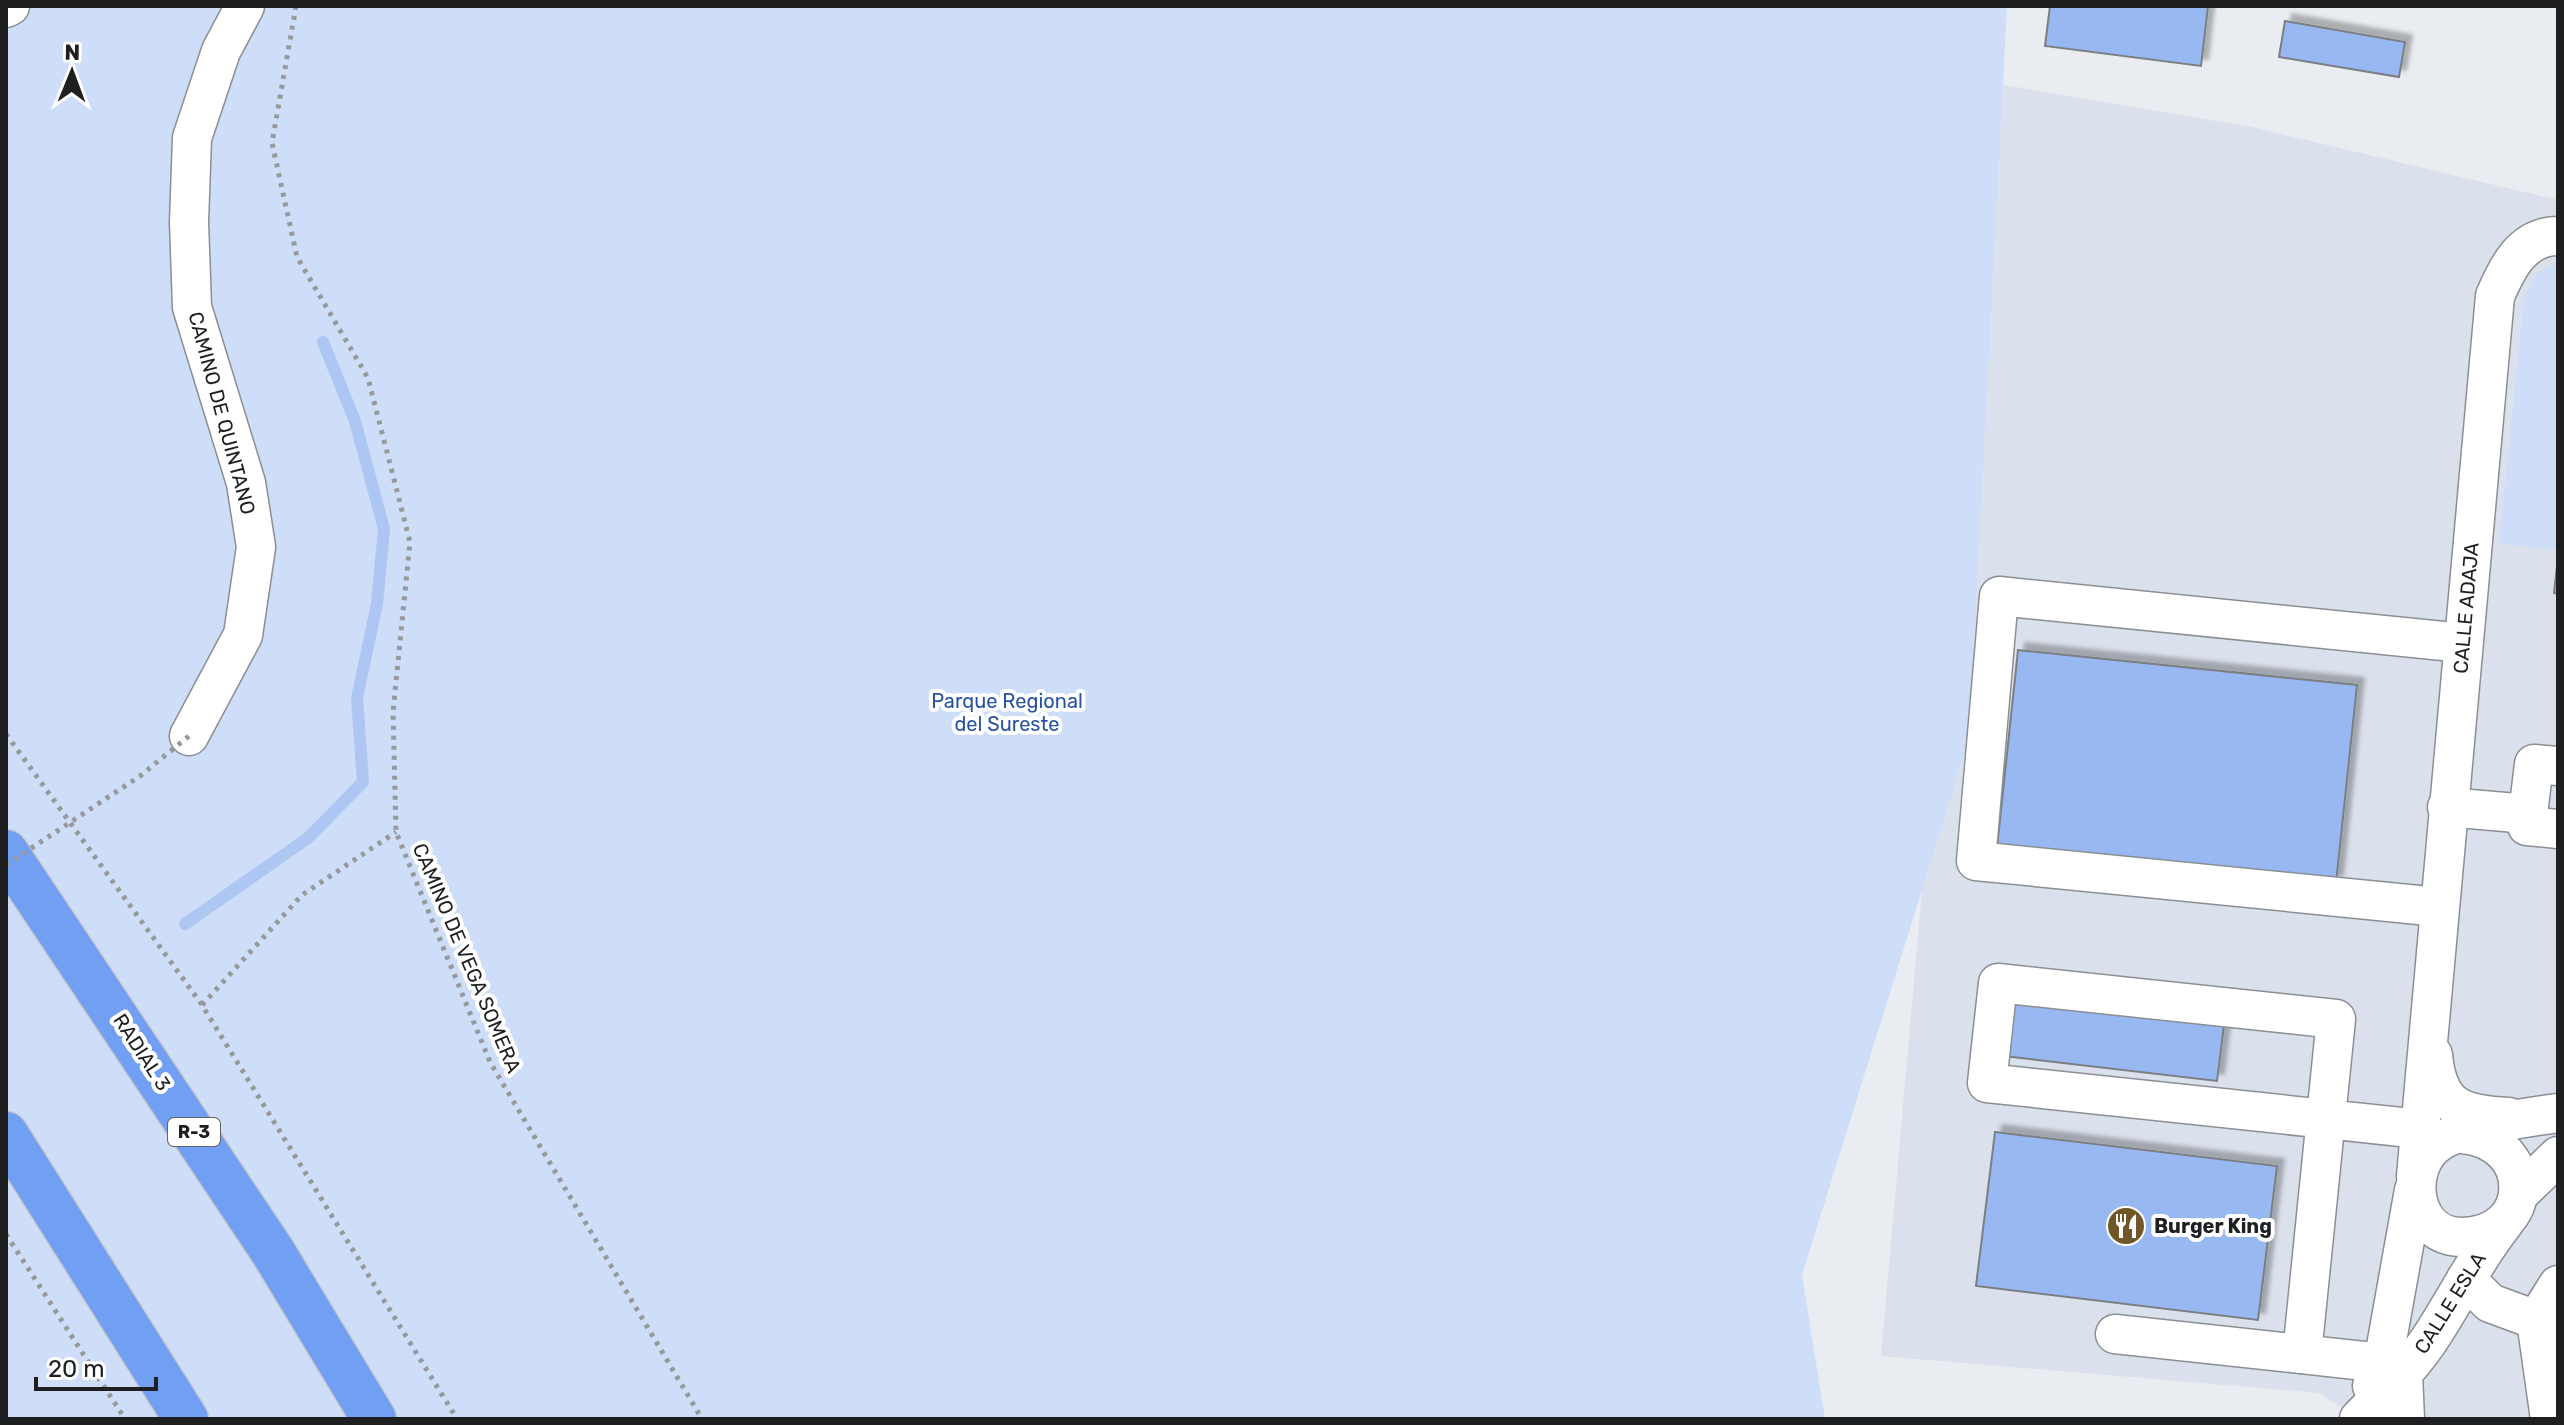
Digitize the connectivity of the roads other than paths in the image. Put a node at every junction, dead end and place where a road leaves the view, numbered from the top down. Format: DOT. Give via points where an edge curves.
graph roads {
  1 [pos="245,6"];
  2 [pos="2555,236"];
  3 [pos="2463,643"];
  4 [pos="189,736"];
  5 [pos="2558,766"];
  6 [pos="2447,807"];
  7 [pos="2543,822"];
  8 [pos="6,852"];
  9 [pos="2439,907"];
  10 [pos="2429,1008"];
  11 [pos="2541,1115"];
  12 [pos="2325,1119"];
  13 [pos="2420,1129"];
  14 [pos="6,1134"];
  15 [pos="2463,1134"];
  16 [pos="2558,1156"];
  17 [pos="2415,1183"];
  18 [pos="2512,1207"];
  19 [pos="2466,1279"];
  20 [pos="2558,1285"];
  21 [pos="2536,1320"];
  22 [pos="2115,1334"];
  23 [pos="2302,1354"];
  24 [pos="2393,1369"];
  25 [pos="186,1419"];
  26 [pos="374,1419"];
  27 [pos="2356,1419"];
  28 [pos="2405,1419"];
  29 [pos="2550,1419"];
  1 -- 4 [label="street, CAMINO DE QUINTANO" via="221,51 192,138 189,222 192,307 246,483 256,547 243,635"];
  2 -- 3 [label="street, CALLE ADAJA" via="2530,243 2509,263 2495,296"];
  3 -- 6 [label="street, CALLE ADAJA"];
  3 -- 9 [label="street" via="1999,596 1976,861"];
  5 -- 7 [label="street" via="2534,764"];
  6 -- 7 [label="street"];
  6 -- 9 [label="street, CALLE ADAJA"];
  8 -- 26 [label="highway, RADIAL 3 / R-3" via="273,1252"];
  9 -- 10 [label="street, CALLE ADAJA"];
  10 -- 11 [label="street, CALLE ADAJA" via="2441,1093 2473,1114"];
  10 -- 13 [label="street, CALLE ADAJA"];
  11 -- 15 [label="street"];
  12 -- 12 [label="street" via="1987,1083 1998,983 2336,1019"];
  12 -- 13 [label="street"];
  12 -- 23 [label="street"];
  13 -- 17 [label="street, CALLE ADAJA"];
  14 -- 25 [label="highway"];
  15 -- 17 [label="street" via="2436,1144 2422,1159"];
  15 -- 18 [label="street" via="2497,1143 2514,1164"];
  16 -- 18 [label="street, CALLE ESLA"];
  17 -- 18 [label="street" via="2419,1208 2432,1225 2454,1237 2480,1237"];
  17 -- 24 [label="street, CALLE ESLA"];
  18 -- 19 [label="street, CALLE ESLA"];
  19 -- 21 [label="street" via="2490,1303"];
  19 -- 24 [label="street, CALLE ESLA" via="2432,1336"];
  20 -- 21 [label="street"];
  21 -- 29 [label="street"];
  22 -- 23 [label="street"];
  23 -- 24 [label="street"];
  24 -- 27 [label="street, CALLE ESLA"];
  24 -- 28 [label="street"];
}
